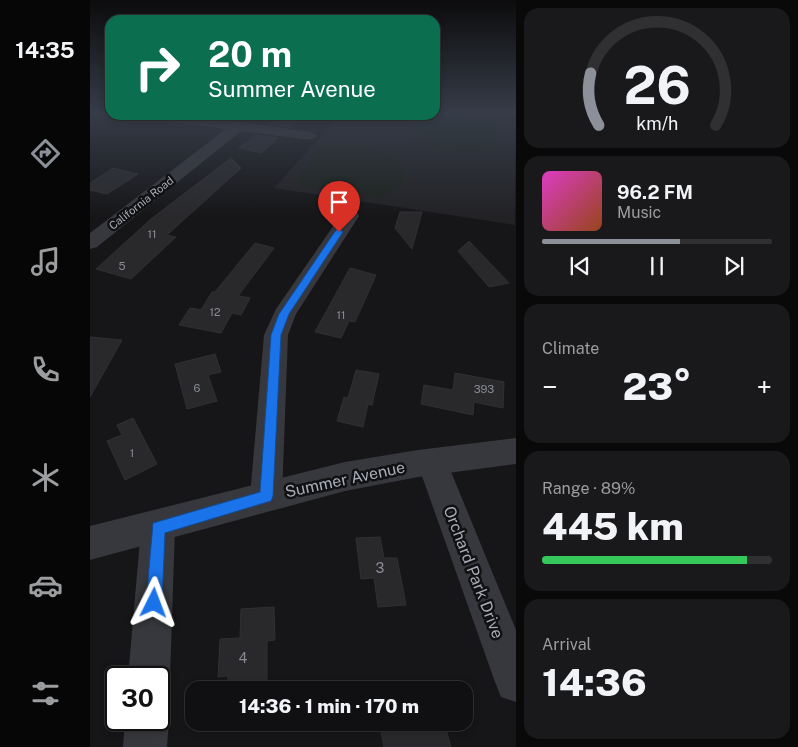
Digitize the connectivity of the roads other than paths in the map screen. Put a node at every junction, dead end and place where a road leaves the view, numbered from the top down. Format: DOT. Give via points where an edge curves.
graph roads {
  1 [pos="211,148"];
  2 [pos="350,216"];
  3 [pos="90,243"];
  4 [pos="516,451"];
  5 [pos="432,462"];
  6 [pos="266,496"];
  7 [pos="158,528"];
  8 [pos="90,543"];
  9 [pos="150,666"];
  10 [pos="516,682"];
  11 [pos="146,731"];
  12 [pos="145,747"];
  1 -- 3 [label="street, California Road"];
  2 -- 6 [label="street" via="284,314 276,335"];
  4 -- 5 [label="street, Summer Avenue"];
  5 -- 6 [label="street, Summer Avenue" via="375,470"];
  5 -- 10 [label="street, Orchard Park Drive"];
  6 -- 7 [label="street, Summer Avenue"];
  7 -- 8 [label="street, Summer Avenue"];
  7 -- 9 [label="street"];
  11 -- 12 [label="street"];
}
